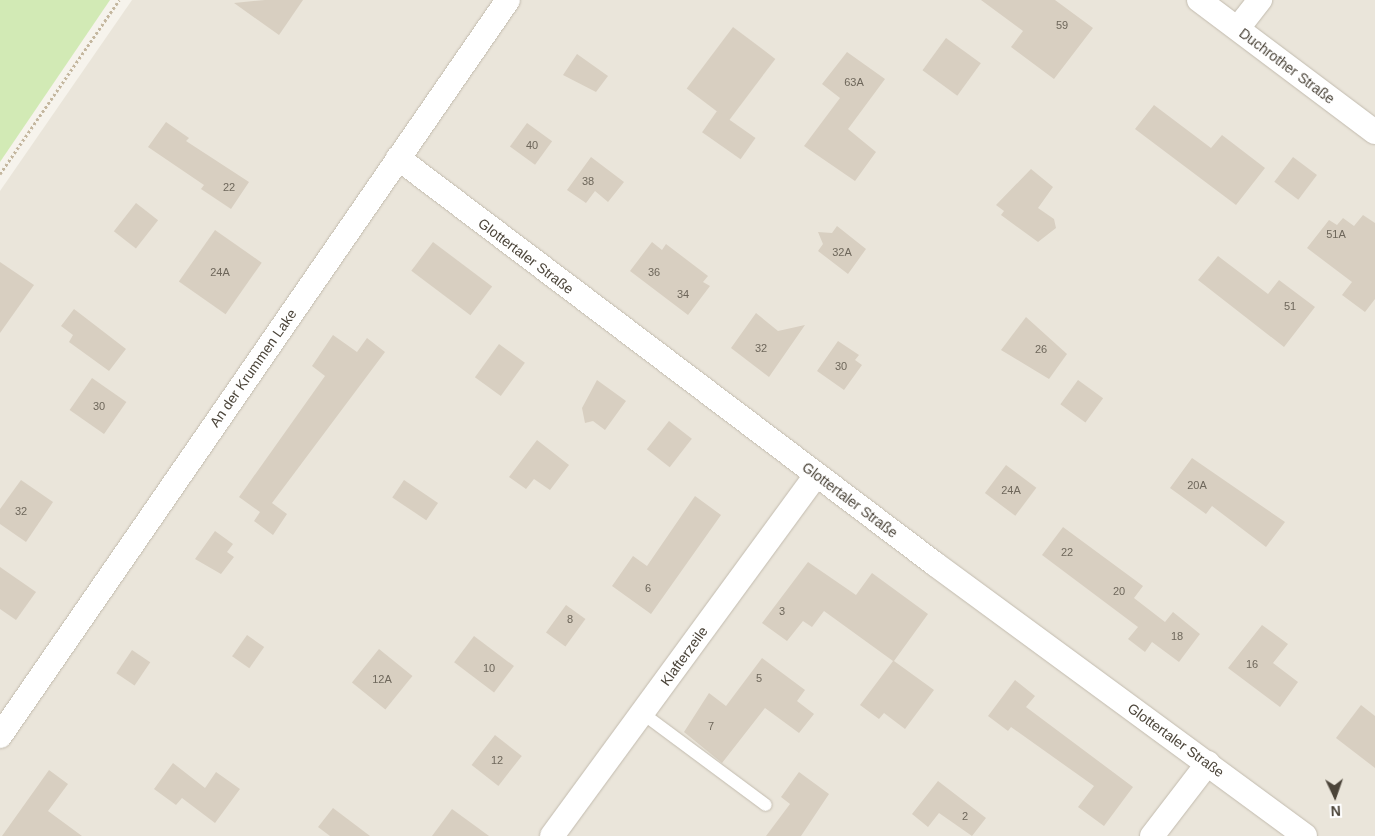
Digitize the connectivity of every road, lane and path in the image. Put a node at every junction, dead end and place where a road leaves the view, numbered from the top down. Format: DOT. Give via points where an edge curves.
graph roads {
  1 [pos="119,0"];
  2 [pos="508,0"];
  3 [pos="1199,0"];
  4 [pos="1260,0"];
  5 [pos="1238,28"];
  6 [pos="1375,132"];
  7 [pos="398,158"];
  8 [pos="0,174"];
  9 [pos="816,475"];
  10 [pos="642,713"];
  11 [pos="0,736"];
  12 [pos="1208,763"];
  13 [pos="766,805"];
  14 [pos="552,836"];
  15 [pos="1152,836"];
  16 [pos="1306,836"];
  1 -- 8 [label="path"];
  2 -- 7 [label="street, An der Krummen Lake"];
  3 -- 5 [label="street, Duchrother Straße"];
  4 -- 5 [label="street"];
  5 -- 6 [label="street, Duchrother Straße"];
  7 -- 9 [label="street, Glottertaler Straße"];
  7 -- 11 [label="street, An der Krummen Lake"];
  9 -- 10 [label="street, Klafterzeile"];
  9 -- 12 [label="street, Glottertaler Straße"];
  10 -- 13 [label="lane"];
  10 -- 14 [label="street, Klafterzeile"];
  12 -- 15 [label="street"];
  12 -- 16 [label="street, Glottertaler Straße"];
}
